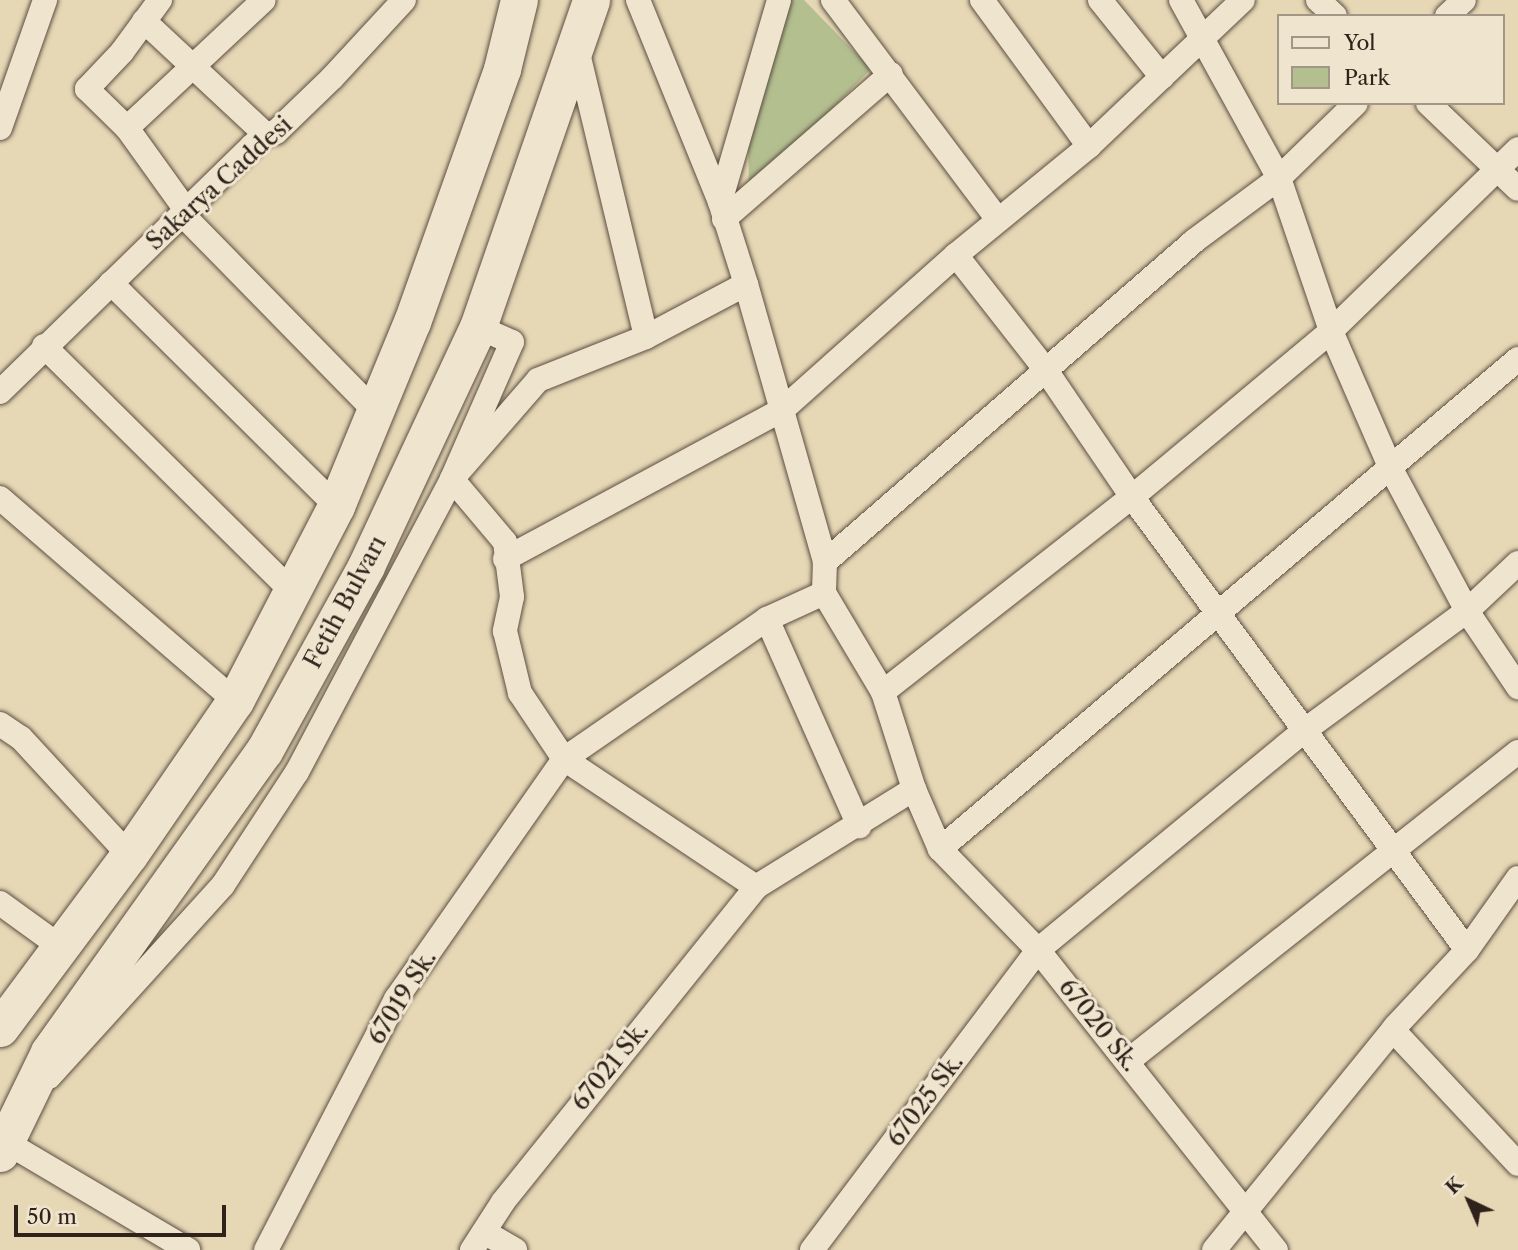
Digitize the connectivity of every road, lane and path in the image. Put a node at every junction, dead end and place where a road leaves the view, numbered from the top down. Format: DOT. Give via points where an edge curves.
graph roads {
  1 [pos="45,0"];
  2 [pos="160,0"];
  3 [pos="264,0"];
  4 [pos="404,0"];
  5 [pos="519,0"];
  6 [pos="592,0"];
  7 [pos="638,0"];
  8 [pos="779,0"];
  9 [pos="833,0"];
  10 [pos="982,0"];
  11 [pos="1100,0"];
  12 [pos="1181,0"];
  13 [pos="1242,0"];
  14 [pos="1318,0"];
  15 [pos="1464,0"];
  16 [pos="1333,14"];
  17 [pos="1449,14"];
  18 [pos="144,21"];
  19 [pos="1199,37"];
  20 [pos="575,40"];
  21 [pos="195,68"];
  22 [pos="891,74"];
  23 [pos="1162,77"];
  24 [pos="1354,105"];
  25 [pos="1430,105"];
  26 [pos="0,128"];
  27 [pos="127,128"];
  28 [pos="265,134"];
  29 [pos="1089,146"];
  30 [pos="1518,149"];
  31 [pos="1498,169"];
  32 [pos="1279,178"];
  33 [pos="1518,189"];
  34 [pos="722,211"];
  35 [pos="184,212"];
  36 [pos="998,220"];
  37 [pos="956,255"];
  38 [pos="111,283"];
  39 [pos="746,284"];
  40 [pos="478,327"];
  41 [pos="1331,331"];
  42 [pos="646,337"];
  43 [pos="44,346"];
  44 [pos="1518,359"];
  45 [pos="1045,369"];
  46 [pos="0,392"];
  47 [pos="782,410"];
  48 [pos="377,413"];
  49 [pos="1391,469"];
  50 [pos="452,479"];
  51 [pos="1132,497"];
  52 [pos="0,498"];
  53 [pos="336,506"];
  54 [pos="505,559"];
  55 [pos="825,562"];
  56 [pos="1518,563"];
  57 [pos="292,591"];
  58 [pos="824,593"];
  59 [pos="1467,611"];
  60 [pos="1221,615"];
  61 [pos="767,619"];
  62 [pos="1518,687"];
  63 [pos="883,692"];
  64 [pos="235,701"];
  65 [pos="0,724"];
  66 [pos="1305,730"];
  67 [pos="1518,752"];
  68 [pos="564,759"];
  69 [pos="914,789"];
  70 [pos="859,825"];
  71 [pos="940,849"];
  72 [pos="1392,849"];
  73 [pos="129,855"];
  74 [pos="1518,878"];
  75 [pos="755,887"];
  76 [pos="0,903"];
  77 [pos="58,945"];
  78 [pos="1038,950"];
  79 [pos="1466,950"];
  80 [pos="0,1028"];
  81 [pos="1393,1030"];
  82 [pos="1128,1061"];
  83 [pos="23,1106"];
  84 [pos="2,1147"];
  85 [pos="1518,1164"];
  86 [pos="1243,1214"];
  87 [pos="478,1241"];
  88 [pos="188,1250"];
  89 [pos="266,1250"];
  90 [pos="515,1250"];
  91 [pos="812,1250"];
  92 [pos="1214,1250"];
  93 [pos="1276,1250"];
  1 -- 26 [label="street"];
  2 -- 18 [label="street"];
  3 -- 21 [label="street"];
  4 -- 28 [label="street, Sakarya Caddesi" via="286,123"];
  5 -- 48 [label="main road" via="502,69"];
  6 -- 20 [label="main road, Fetih Bulvarı"];
  7 -- 34 [label="street"];
  8 -- 34 [label="street"];
  9 -- 22 [label="street"];
  10 -- 29 [label="street"];
  11 -- 23 [label="street"];
  12 -- 19 [label="street"];
  13 -- 19 [label="street"];
  14 -- 16 [label="street"];
  15 -- 17 [label="street"];
  18 -- 21 [label="street"];
  18 -- 27 [label="street" via="87,89"];
  19 -- 23 [label="street"];
  19 -- 32 [label="street"];
  20 -- 40 [label="main road, Fetih Bulvarı"];
  20 -- 42 [label="street"];
  21 -- 27 [label="street"];
  21 -- 28 [label="street"];
  22 -- 34 [label="street"];
  22 -- 36 [label="street"];
  23 -- 29 [label="street"];
  24 -- 32 [label="street"];
  25 -- 31 [label="street"];
  27 -- 35 [label="street"];
  28 -- 35 [label="street, Sakarya Caddesi"];
  29 -- 36 [label="street"];
  30 -- 31 [label="street"];
  31 -- 33 [label="street"];
  31 -- 41 [label="street"];
  32 -- 41 [label="street"];
  32 -- 45 [label="street" via="1194,241"];
  34 -- 39 [label="street"];
  35 -- 38 [label="street, Sakarya Caddesi"];
  35 -- 48 [label="street"];
  36 -- 37 [label="street"];
  37 -- 45 [label="street"];
  37 -- 47 [label="street"];
  38 -- 43 [label="street, Sakarya Caddesi"];
  38 -- 53 [label="street"];
  39 -- 42 [label="street"];
  39 -- 47 [label="street"];
  40 -- 50 [label="street" via="512,342"];
  40 -- 83 [label="main road, Fetih Bulvarı" via="366,566 264,751 49,1052"];
  41 -- 49 [label="street"];
  41 -- 51 [label="street"];
  42 -- 50 [label="street" via="538,380"];
  43 -- 46 [label="street, Sakarya Caddesi"];
  43 -- 57 [label="street"];
  44 -- 49 [label="street"];
  45 -- 51 [label="street"];
  45 -- 55 [label="street"];
  47 -- 54 [label="street"];
  47 -- 55 [label="street"];
  48 -- 53 [label="main road"];
  49 -- 59 [label="street"];
  49 -- 60 [label="street"];
  50 -- 54 [label="street" via="505,542"];
  50 -- 83 [label="street" via="297,772 223,885"];
  51 -- 60 [label="street"];
  51 -- 63 [label="street"];
  52 -- 64 [label="street"];
  53 -- 57 [label="main road"];
  54 -- 68 [label="street" via="512,597 505,631 520,693"];
  55 -- 58 [label="street"];
  56 -- 59 [label="street, 67025 Sk."];
  57 -- 64 [label="main road"];
  58 -- 61 [label="street"];
  58 -- 63 [label="street"];
  59 -- 62 [label="street"];
  59 -- 66 [label="street, 67025 Sk."];
  60 -- 66 [label="street"];
  60 -- 71 [label="street"];
  61 -- 68 [label="street"];
  61 -- 70 [label="street"];
  63 -- 69 [label="street"];
  64 -- 73 [label="main road"];
  65 -- 73 [label="street" via="21,738"];
  66 -- 72 [label="street"];
  66 -- 78 [label="street, 67025 Sk."];
  67 -- 72 [label="street"];
  68 -- 75 [label="street"];
  68 -- 89 [label="street, 67019 Sk." via="396,999"];
  69 -- 70 [label="street, 67021 Sk."];
  69 -- 71 [label="street"];
  70 -- 75 [label="street, 67021 Sk."];
  71 -- 78 [label="street, 67020 Sk."];
  72 -- 79 [label="street"];
  72 -- 82 [label="street"];
  73 -- 77 [label="main road"];
  74 -- 79 [label="street"];
  75 -- 87 [label="street, 67021 Sk." via="604,1072"];
  76 -- 77 [label="street"];
  77 -- 80 [label="main road"];
  78 -- 82 [label="street, 67020 Sk."];
  78 -- 91 [label="street, 67025 Sk."];
  79 -- 81 [label="street"];
  81 -- 85 [label="street"];
  81 -- 86 [label="street"];
  82 -- 86 [label="street, 67020 Sk."];
  83 -- 84 [label="main road, Fetih Bulvarı"];
  84 -- 88 [label="street"];
  86 -- 92 [label="street"];
  86 -- 93 [label="street, 67020 Sk."];
  87 -- 90 [label="street"];
}
